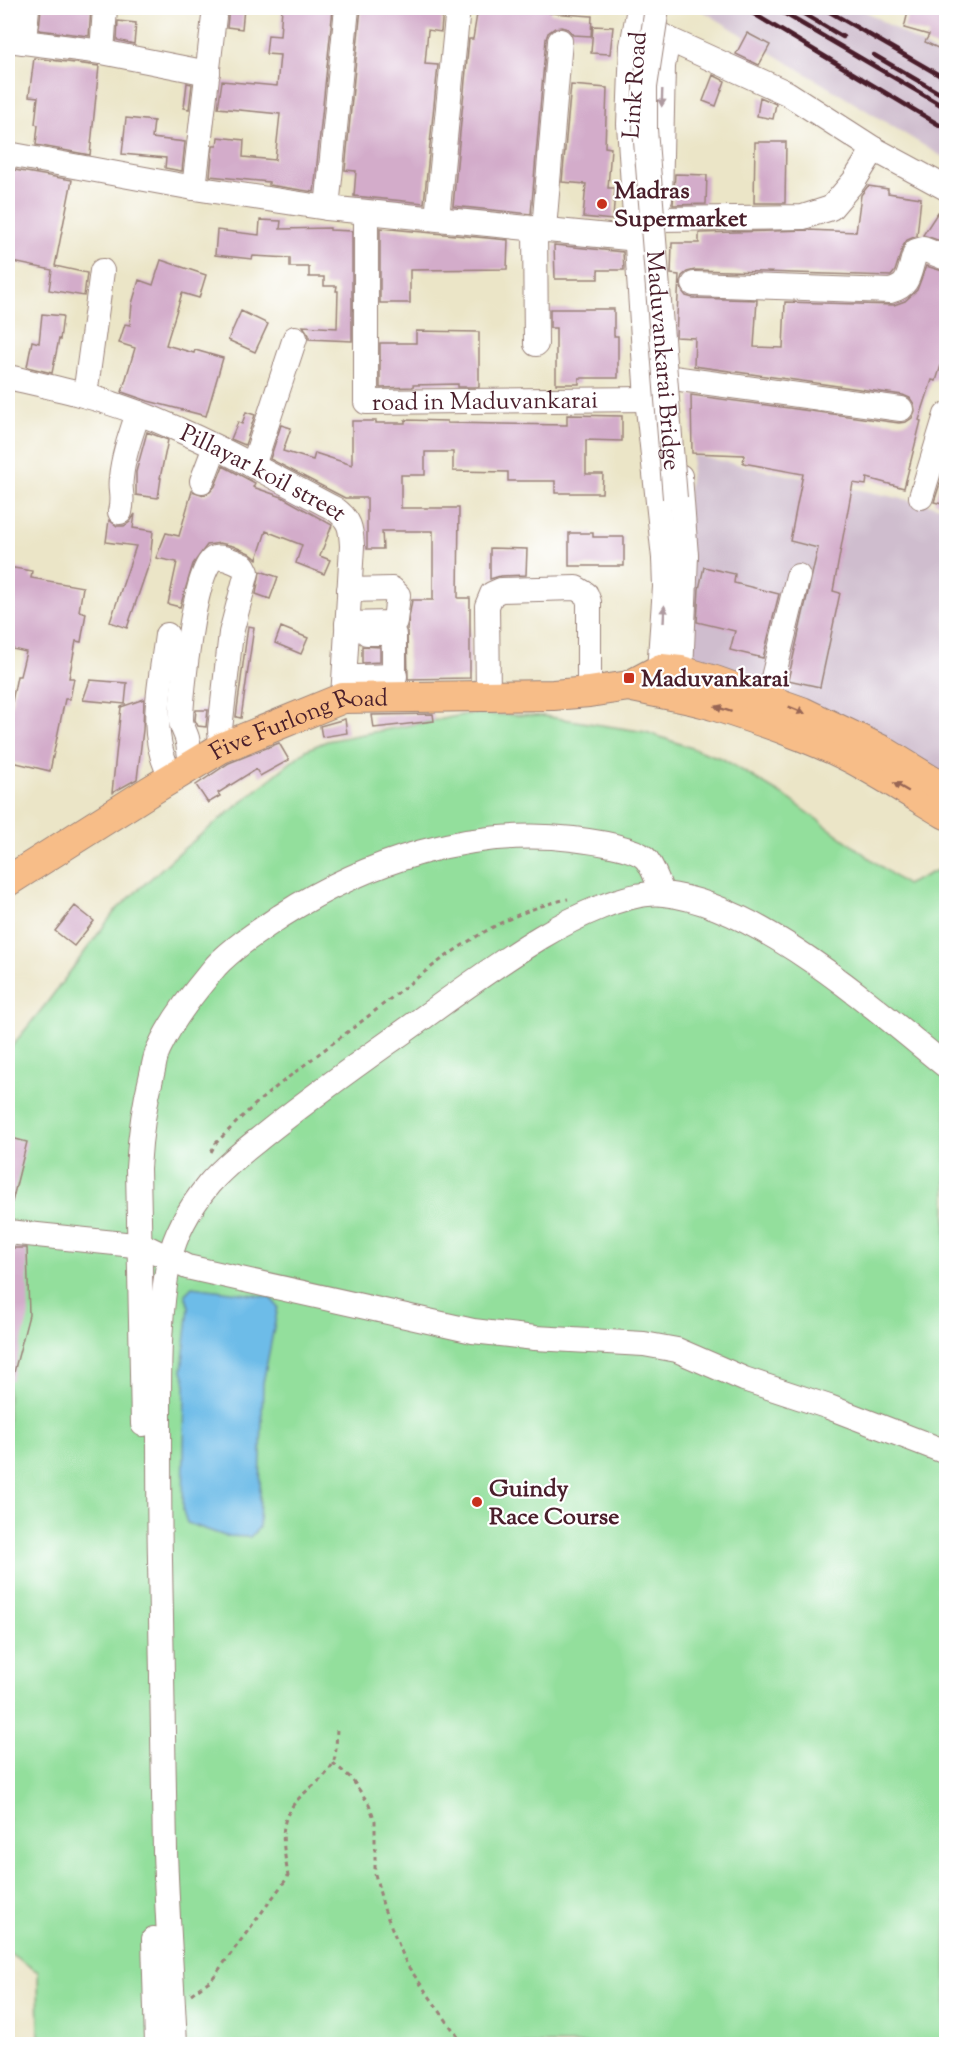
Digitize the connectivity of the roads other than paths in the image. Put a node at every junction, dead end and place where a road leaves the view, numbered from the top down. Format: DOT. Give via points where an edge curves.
graph roads {
  1 [pos="27,8"];
  2 [pos="105,8"];
  3 [pos="215,8"];
  4 [pos="347,8"];
  5 [pos="458,8"];
  6 [pos="644,12"];
  7 [pos="668,39"];
  8 [pos="16,41"];
  9 [pos="560,41"];
  10 [pos="102,52"];
  11 [pos="208,73"];
  12 [pos="874,149"];
  13 [pos="8,154"];
  14 [pos="195,188"];
  15 [pos="946,188"];
  16 [pos="327,208"];
  17 [pos="366,213"];
  18 [pos="437,218"];
  19 [pos="661,219"];
  20 [pos="540,229"];
  21 [pos="638,238"];
  22 [pos="946,258"];
  23 [pos="102,271"];
  24 [pos="694,284"];
  25 [pos="295,338"];
  26 [pos="536,344"];
  27 [pos="8,377"];
  28 [pos="674,378"];
  29 [pos="85,395"];
  30 [pos="647,399"];
  31 [pos="901,409"];
  32 [pos="138,413"];
  33 [pos="946,415"];
  34 [pos="215,447"];
  35 [pos="253,466"];
  36 [pos="202,481"];
  37 [pos="921,497"];
  38 [pos="120,512"];
  39 [pos="675,557"];
  40 [pos="798,576"];
  41 [pos="349,590"];
  42 [pos="351,630"];
  43 [pos="167,635"];
  44 [pos="661,683"];
  45 [pos="394,687"];
  46 [pos="353,690"];
  47 [pos="589,692"];
  48 [pos="488,696"];
  49 [pos="768,698"];
  50 [pos="221,748"];
  51 [pos="181,772"];
  52 [pos="946,790"];
  53 [pos="946,814"];
  54 [pos="8,881"];
  55 [pos="662,893"];
  56 [pos="946,1066"];
  57 [pos="8,1232"];
  58 [pos="139,1245"];
  59 [pos="170,1260"];
  60 [pos="946,1452"];
  61 [pos="156,2044"];
  62 [pos="175,2044"];
  1 -- 8 [label="street"];
  2 -- 10 [label="street"];
  3 -- 11 [label="street"];
  4 -- 16 [label="street"];
  5 -- 18 [label="street"];
  6 -- 7 [label="street, Link Road"];
  6 -- 21 [label="street, Link Road" via="632,46 628,124"];
  6 -- 39 [label="street, Maduvankarai Bridge, bridge" via="645,129 675,498"];
  7 -- 12 [label="street" via="787,93"];
  7 -- 19 [label="street, Link Road, one-way" via="663,66"];
  8 -- 10 [label="street"];
  9 -- 20 [label="street"];
  10 -- 11 [label="street"];
  11 -- 14 [label="street"];
  12 -- 15 [label="street"];
  12 -- 19 [label="street" via="854,182 831,208 803,217"];
  13 -- 14 [label="street"];
  14 -- 16 [label="street"];
  16 -- 17 [label="street"];
  17 -- 18 [label="street"];
  17 -- 30 [label="street, road in Maduvankarai" via="366,402"];
  18 -- 20 [label="street"];
  19 -- 28 [label="street, Link Road"];
  20 -- 21 [label="street"];
  20 -- 26 [label="street"];
  21 -- 30 [label="street, Link Road"];
  22 -- 24 [label="street" via="923,249 916,251 905,285 890,291"];
  23 -- 29 [label="street"];
  25 -- 35 [label="street"];
  27 -- 29 [label="street, Pillayar koil street"];
  28 -- 31 [label="street"];
  28 -- 39 [label="street, Link Road"];
  29 -- 32 [label="street, Pillayar koil street"];
  30 -- 39 [label="street, Link Road"];
  32 -- 34 [label="street, Pillayar koil street"];
  32 -- 38 [label="street" via="124,460"];
  33 -- 37 [label="street"];
  34 -- 35 [label="street, Pillayar koil street"];
  34 -- 36 [label="street"];
  35 -- 41 [label="street, Pillayar koil street" via="346,517 351,527"];
  39 -- 44 [label="street" via="665,587"];
  40 -- 49 [label="street"];
  41 -- 42 [label="street, Pillayar koil street"];
  41 -- 42 [label="street" via="392,589 398,595 395,621"];
  42 -- 45 [label="street" via="394,635"];
  42 -- 46 [label="street, Pillayar koil street"];
  43 -- 51 [label="street" via="156,728 163,762"];
  44 -- 47 [label="main road, Five Furlong Road"];
  44 -- 49 [label="main road"];
  53 -- 44 [label="main road, one-way" via="855,760"];
  45 -- 46 [label="main road, Five Furlong Road"];
  45 -- 48 [label="main road, Five Furlong Road"];
  46 -- 50 [label="main road, Five Furlong Road"];
  47 -- 48 [label="main road, Five Furlong Road"];
  47 -- 48 [label="street" via="586,594 576,588 501,590 492,594 487,606"];
  49 -- 52 [label="main road, one-way" via="852,735"];
  50 -- 51 [label="main road, Five Furlong Road"];
  50 -- 51 [label="street" via="231,633 247,572 244,566 214,558 201,584 182,687 181,724 186,735"];
  51 -- 54 [label="main road, Five Furlong Road"];
  55 -- 56 [label="street" via="734,915 785,944 852,991"];
  55 -- 58 [label="street" via="646,859 637,853 546,836 494,837 437,848 357,874 310,897 256,932 218,965 178,1015 158,1050 141,1128"];
  55 -- 59 [label="street" via="636,894 542,936 320,1090 239,1155 209,1185 186,1218"];
  57 -- 58 [label="street"];
  58 -- 59 [label="street"];
  58 -- 61 [label="street"];
  59 -- 60 [label="street" via="229,1277 473,1331 677,1350 744,1379"];
  59 -- 62 [label="street" via="159,1370 159,1504 165,1855"];
}
